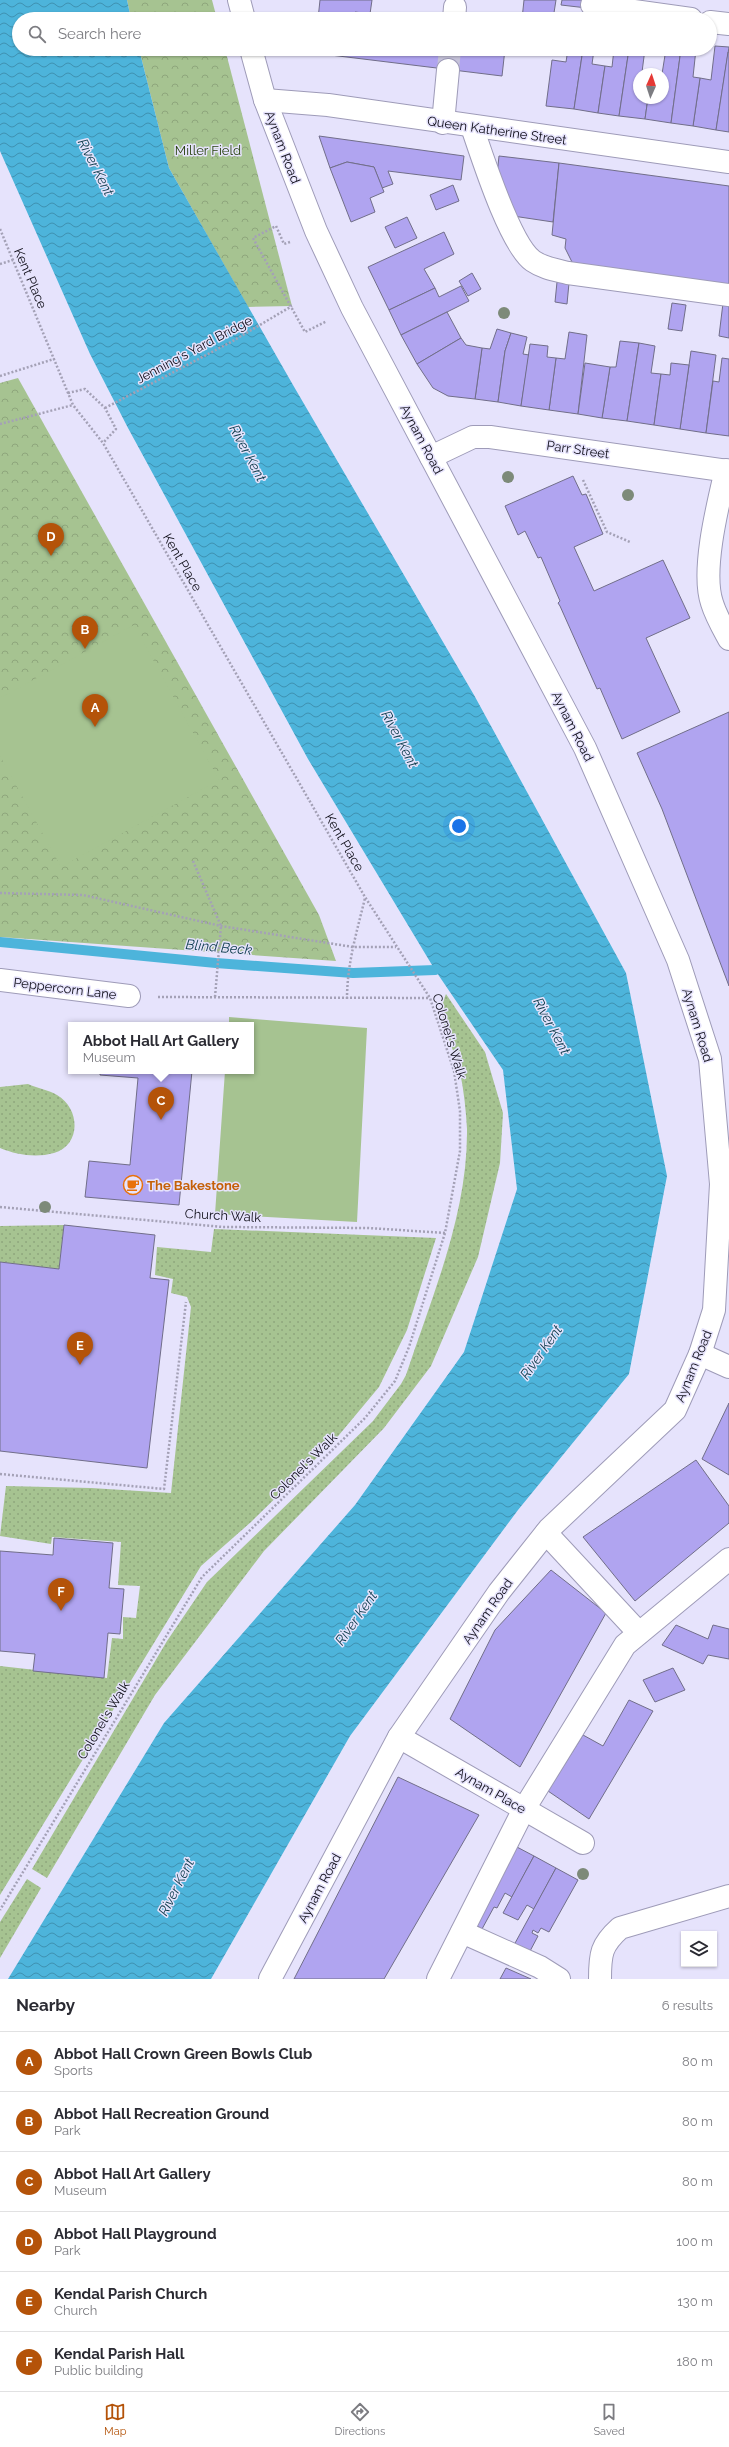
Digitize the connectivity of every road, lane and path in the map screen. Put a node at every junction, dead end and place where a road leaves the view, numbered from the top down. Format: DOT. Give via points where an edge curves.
graph roads {
  1 [pos="239,0"];
  2 [pos="592,5"];
  3 [pos="242,12"];
  4 [pos="642,12"];
  5 [pos="717,23"];
  6 [pos="729,24"];
  7 [pos="253,56"];
  8 [pos="448,70"];
  9 [pos="265,100"];
  10 [pos="443,123"];
  11 [pos="472,127"];
  12 [pos="729,162"];
  13 [pos="0,229"];
  14 [pos="284,244"];
  15 [pos="13,260"];
  16 [pos="0,264"];
  17 [pos="729,295"];
  18 [pos="292,306"];
  19 [pos="304,332"];
  20 [pos="54,359"];
  21 [pos="0,376"];
  22 [pos="68,393"];
  23 [pos="73,405"];
  24 [pos="105,408"];
  25 [pos="0,424"];
  26 [pos="103,443"];
  27 [pos="431,457"];
  28 [pos="728,471"];
  29 [pos="582,477"];
  30 [pos="630,542"];
  31 [pos="720,604"];
  32 [pos="729,639"];
  33 [pos="193,861"];
  34 [pos="0,893"];
  35 [pos="365,897"];
  36 [pos="221,926"];
  37 [pos="353,947"];
  38 [pos="397,947"];
  39 [pos="0,980"];
  40 [pos="129,996"];
  41 [pos="215,997"];
  42 [pos="430,998"];
  43 [pos="347,999"];
  44 [pos="0,1207"];
  45 [pos="445,1233"];
  46 [pos="186,1302"];
  47 [pos="700,1354"];
  48 [pos="729,1367"];
  49 [pos="0,1474"];
  50 [pos="546,1533"];
  51 [pos="729,1559"];
  52 [pos="639,1633"];
  53 [pos="400,1737"];
  54 [pos="524,1809"];
  55 [pos="583,1843"];
  56 [pos="729,1896"];
  57 [pos="0,1910"];
  58 [pos="462,1932"];
  59 [pos="270,1979"];
  60 [pos="438,1979"];
  61 [pos="558,1979"];
  62 [pos="600,1979"];
  1 -- 3 [label="main road"];
  2 -- 4 [label="main road"];
  5 -- 6 [label="main road"];
  7 -- 9 [label="main road, Aynam Road"];
  8 -- 10 [label="main road"];
  9 -- 10 [label="main road, Queen Katherine Street" via="328,105"];
  9 -- 27 [label="main road, Aynam Road" via="316,231 352,308"];
  10 -- 11 [label="main road, Queen Katherine Street"];
  11 -- 12 [label="main road, Queen Katherine Street"];
  11 -- 17 [label="main road" via="521,249 532,261 568,273"];
  13 -- 15 [label="path, Kent Place"];
  14 -- 18 [label="path" via="276,226 253,238"];
  15 -- 16 [label="path"];
  15 -- 20 [label="path, Kent Place"];
  18 -- 19 [label="path"];
  18 -- 24 [label="path, Jenning's Yard Bridge" via="231,342"];
  20 -- 21 [label="path"];
  20 -- 22 [label="path, Kent Place"];
  22 -- 23 [label="path, Kent Place"];
  22 -- 24 [label="path" via="85,389"];
  23 -- 25 [label="path"];
  23 -- 26 [label="path, Kent Place"];
  24 -- 26 [label="path" via="116,428"];
  26 -- 35 [label="path, Kent Place"];
  27 -- 28 [label="main road, Parr Street" via="473,437 490,436"];
  27 -- 47 [label="main road, Aynam Road" via="585,748 678,960 710,1059 721,1184 714,1310"];
  28 -- 31 [label="main road" via="716,512 708,581"];
  29 -- 30 [label="path" via="607,532"];
  31 -- 32 [label="main road"];
  33 -- 36 [label="path"];
  34 -- 36 [label="path" via="83,895"];
  35 -- 37 [label="path"];
  35 -- 38 [label="path, Kent Place"];
  36 -- 37 [label="path"];
  36 -- 41 [label="path"];
  37 -- 38 [label="path"];
  37 -- 43 [label="path"];
  38 -- 42 [label="path, Colonel's Walk"];
  39 -- 40 [label="main road, Peppercorn Lane"];
  40 -- 41 [label="path"];
  41 -- 43 [label="path"];
  42 -- 43 [label="path"];
  42 -- 45 [label="path, Colonel's Walk" via="454,1071 460,1111 460,1151"];
  44 -- 45 [label="path, Church Walk" via="223,1227 369,1228"];
  45 -- 57 [label="path, Colonel's Walk" via="409,1347 395,1381 365,1418 202,1577"];
  46 -- 49 [label="path" via="164,1489"];
  47 -- 48 [label="main road"];
  47 -- 50 [label="main road, Aynam Road" via="675,1410"];
  50 -- 52 [label="main road"];
  50 -- 53 [label="main road, Aynam Road" via="499,1592"];
  51 -- 52 [label="main road"];
  52 -- 54 [label="main road" via="625,1645"];
  53 -- 54 [label="main road, Aynam Place"];
  53 -- 59 [label="main road, Aynam Road"];
  54 -- 55 [label="main road, Aynam Place"];
  54 -- 58 [label="main road"];
  56 -- 62 [label="main road" via="620,1928 608,1939 600,1956"];
  58 -- 60 [label="main road"];
  58 -- 61 [label="main road"];
}
